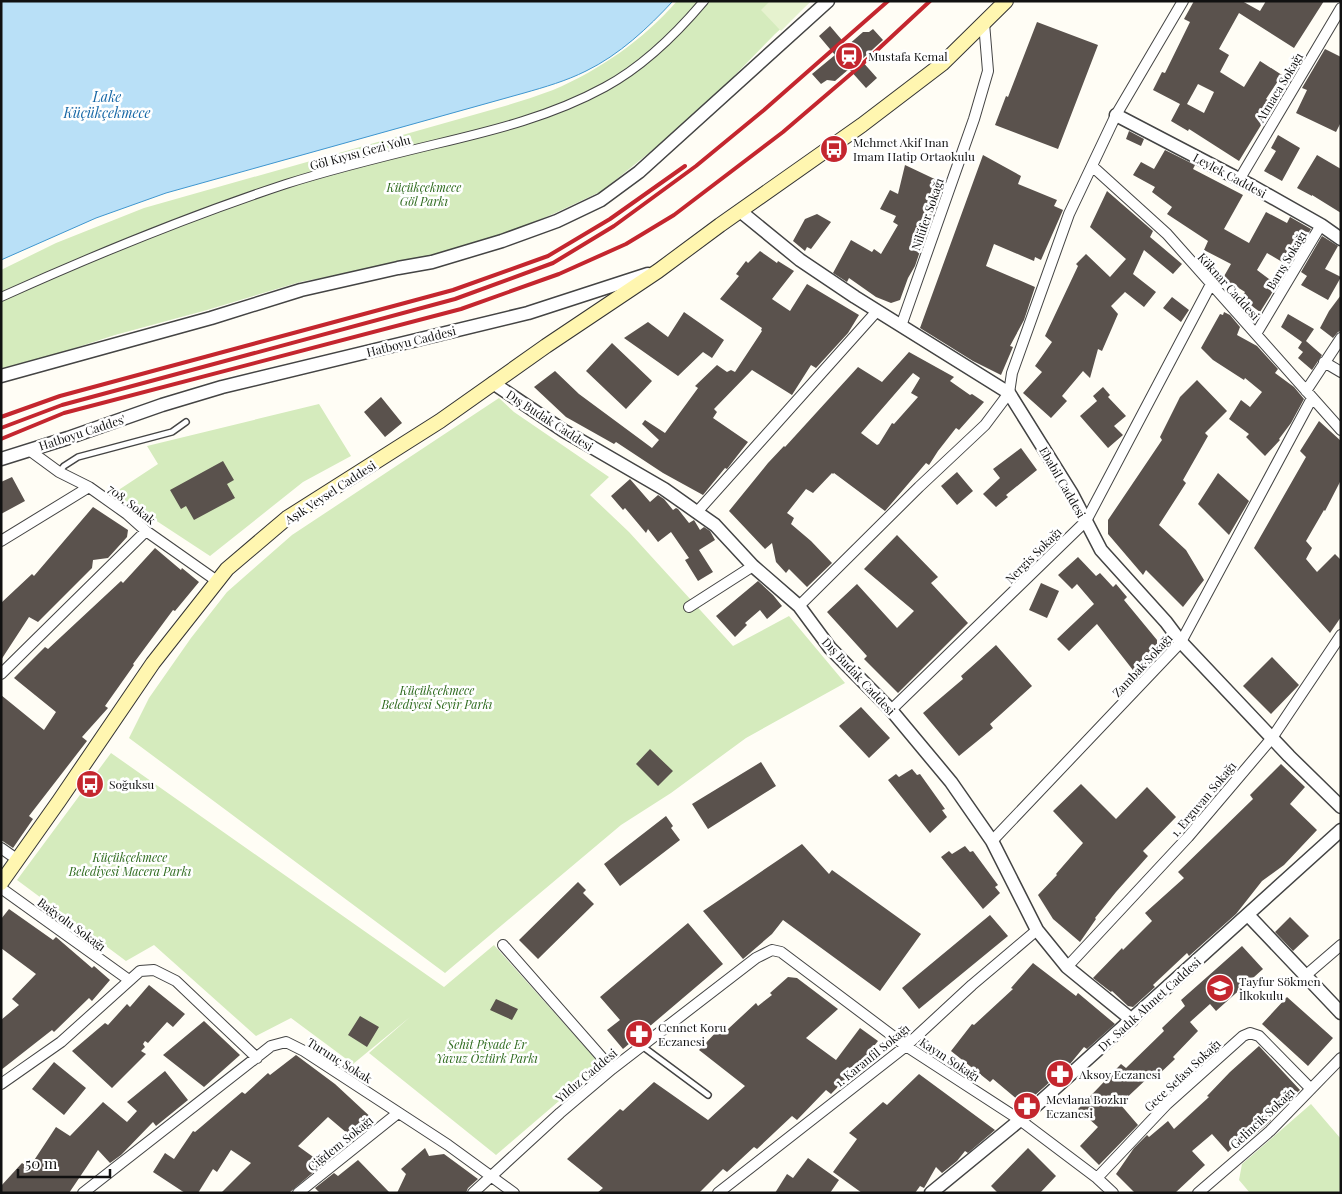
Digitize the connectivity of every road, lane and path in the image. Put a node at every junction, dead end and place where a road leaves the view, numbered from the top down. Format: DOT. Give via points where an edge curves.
graph roads {
  1 [pos="704,1"];
  2 [pos="828,1"];
  3 [pos="1006,1"];
  4 [pos="1183,1"];
  5 [pos="1341,8"];
  6 [pos="984,23"];
  7 [pos="1116,115"];
  8 [pos="1092,166"];
  9 [pos="1239,180"];
  10 [pos="740,211"];
  11 [pos="1321,225"];
  12 [pos="1341,239"];
  13 [pos="658,271"];
  14 [pos="1211,284"];
  15 [pos="1,297"];
  16 [pos="878,311"];
  17 [pos="901,326"];
  18 [pos="1256,334"];
  19 [pos="1341,338"];
  20 [pos="1324,362"];
  21 [pos="34,367"];
  22 [pos="1341,372"];
  23 [pos="1,376"];
  24 [pos="493,383"];
  25 [pos="1,384"];
  26 [pos="1008,393"];
  27 [pos="1309,395"];
  28 [pos="162,405"];
  29 [pos="186,422"];
  30 [pos="1341,430"];
  31 [pos="29,450"];
  32 [pos="1,459"];
  33 [pos="59,472"];
  34 [pos="89,487"];
  35 [pos="697,512"];
  36 [pos="1086,521"];
  37 [pos="146,531"];
  38 [pos="1,541"];
  39 [pos="753,566"];
  40 [pos="217,580"];
  41 [pos="799,606"];
  42 [pos="689,607"];
  43 [pos="1341,635"];
  44 [pos="1181,642"];
  45 [pos="1,674"];
  46 [pos="891,710"];
  47 [pos="1272,738"];
  48 [pos="1341,806"];
  49 [pos="1341,830"];
  50 [pos="992,841"];
  51 [pos="1,848"];
  52 [pos="18,860"];
  53 [pos="1,883"];
  54 [pos="1,888"];
  55 [pos="1248,915"];
  56 [pos="1037,930"];
  57 [pos="503,945"];
  58 [pos="1341,945"];
  59 [pos="772,950"];
  60 [pos="1068,967"];
  61 [pos="1305,976"];
  62 [pos="129,980"];
  63 [pos="1341,1013"];
  64 [pos="1132,1020"];
  65 [pos="641,1046"];
  66 [pos="906,1046"];
  67 [pos="256,1058"];
  68 [pos="1341,1058"];
  69 [pos="612,1069"];
  70 [pos="1,1084"];
  71 [pos="1310,1089"];
  72 [pos="708,1095"];
  73 [pos="398,1113"];
  74 [pos="1020,1120"];
  75 [pos="491,1176"];
  76 [pos="1097,1178"];
  77 [pos="84,1193"];
  78 [pos="298,1193"];
  79 [pos="473,1193"];
  80 [pos="514,1193"];
  81 [pos="718,1193"];
  82 [pos="931,1193"];
  83 [pos="1113,1193"];
  84 [pos="1198,1193"];
  1 -- 15 [label="street, Göl Kıyısı Gezi Yolu" via="683,26 648,57 607,86 560,109 511,126 287,184 154,232"];
  2 -- 21 [label="street" via="639,172 601,200 557,221 432,262 301,290"];
  3 -- 6 [label="main road, Aşık Veysel Caddesi"];
  4 -- 7 [label="street"];
  5 -- 9 [label="street, Atmaca Sokağı"];
  6 -- 10 [label="main road, Aşık Veysel Caddesi" via="942,64 862,126"];
  6 -- 17 [label="street, Nilüfer Sokağı" via="988,71"];
  7 -- 8 [label="street"];
  7 -- 9 [label="street, Leylek Caddesi"];
  8 -- 14 [label="street, Köknar Caddesi" via="1167,234"];
  8 -- 26 [label="street" via="1069,214 1012,373"];
  9 -- 11 [label="street, Leylek Caddesi"];
  10 -- 13 [label="main road, Aşık Veysel Caddesi"];
  10 -- 16 [label="street, Ebabil Caddesi" via="800,260"];
  11 -- 12 [label="street, Leylek Caddesi"];
  11 -- 18 [label="street, Barış Sokağı"];
  13 -- 24 [label="main road, Aşık Veysel Caddesi"];
  13 -- 28 [label="street, Hatboyu Caddesi" via="528,312"];
  14 -- 18 [label="street, Köknar Caddesi"];
  14 -- 36 [label="street, Nergis Sokağı"];
  16 -- 17 [label="street, Ebabil Caddesi"];
  16 -- 35 [label="street"];
  17 -- 26 [label="street, Ebabil Caddesi"];
  18 -- 27 [label="street, Köknar Caddesi"];
  19 -- 20 [label="street, Zambak Sokağı"];
  20 -- 22 [label="street"];
  20 -- 27 [label="street, Zambak Sokağı"];
  21 -- 23 [label="street"];
  21 -- 25 [label="street" via="22,376"];
  24 -- 35 [label="street, Dış Budak Caddesi" via="564,431"];
  24 -- 40 [label="main road, Aşık Veysel Caddesi" via="433,426 287,518"];
  26 -- 36 [label="street, Ebabil Caddesi"];
  26 -- 41 [label="street" via="985,425"];
  27 -- 30 [label="street, Köknar Caddesi"];
  27 -- 44 [label="street, Zambak Sokağı"];
  28 -- 31 [label="street, Hatboyu Caddes'"];
  29 -- 33 [label="lane" via="172,432 78,457"];
  31 -- 32 [label="street, Hatboyu Caddes'"];
  31 -- 33 [label="street, 708. Sokak"];
  33 -- 34 [label="street, 708. Sokak"];
  34 -- 37 [label="street, 708. Sokak"];
  34 -- 38 [label="street"];
  35 -- 39 [label="street, Dış Budak Caddesi" via="715,525"];
  36 -- 44 [label="street, Ebabil Caddesi" via="1101,550"];
  36 -- 46 [label="street, Nergis Sokağı"];
  37 -- 40 [label="street, 708. Sokak"];
  37 -- 45 [label="street"];
  39 -- 41 [label="street, Dış Budak Caddesi"];
  39 -- 42 [label="street"];
  40 -- 52 [label="main road, Aşık Veysel Caddesi" via="153,663"];
  41 -- 46 [label="street, Dış Budak Caddesi" via="830,648"];
  43 -- 47 [label="street, 1. Erguvan Sokağı"];
  44 -- 47 [label="street, Ebabil Caddesi"];
  44 -- 50 [label="street, Zambak Sokağı"];
  46 -- 50 [label="street, Dış Budak Caddesi" via="951,782"];
  47 -- 48 [label="street, Ebabil Caddesi"];
  47 -- 60 [label="street, 1. Erguvan Sokağı" via="1188,838"];
  49 -- 55 [label="street, Dr. Sadık Ahmet Caddesi"];
  50 -- 56 [label="street, Dış Budak Caddesi"];
  51 -- 52 [label="street"];
  52 -- 53 [label="main road, Aşık Veysel Caddesi"];
  54 -- 62 [label="street, Bağyolu Sokağı"];
  55 -- 61 [label="street"];
  55 -- 64 [label="street, Dr. Sadık Ahmet Caddesi"];
  56 -- 60 [label="street, Dış Budak Caddesi"];
  56 -- 66 [label="street, 1. Karanfil Sokağı"];
  57 -- 69 [label="street"];
  58 -- 61 [label="street"];
  59 -- 65 [label="street, Yıldız Caddesi" via="756,958"];
  59 -- 66 [label="street, Kayın Sokağı" via="781,952"];
  60 -- 64 [label="street, Dış Budak Caddesi"];
  61 -- 63 [label="street"];
  62 -- 67 [label="street" via="140,971 154,970 176,981"];
  62 -- 70 [label="street" via="61,1042"];
  64 -- 74 [label="street, Dr. Sadık Ahmet Caddesi"];
  65 -- 69 [label="street, Yıldız Caddesi"];
  65 -- 72 [label="lane"];
  66 -- 74 [label="street, Kayın Sokağı"];
  66 -- 81 [label="street, 1. Karanfil Sokağı"];
  67 -- 73 [label="street, Turunç Sokak" via="271,1046 286,1042"];
  67 -- 77 [label="street, Turunç Sokak"];
  68 -- 71 [label="street, Gelincik Sokağı"];
  69 -- 75 [label="street, Yıldız Caddesi"];
  71 -- 76 [label="street, Gece Sefası Sokağı" via="1259,1036 1250,1033 1167,1104"];
  71 -- 84 [label="street, Gelincik Sokağı" via="1270,1131"];
  73 -- 75 [label="street, Turunç Sokak"];
  73 -- 78 [label="street, Çiğdem Sokağı"];
  74 -- 76 [label="street, Kayın Sokağı"];
  74 -- 82 [label="street, Dr. Sadık Ahmet Caddesi"];
  75 -- 79 [label="street, Yıldız Caddesi"];
  75 -- 80 [label="street, Turunç Sokak"];
  76 -- 83 [label="street, Kayın Sokağı"];
}
